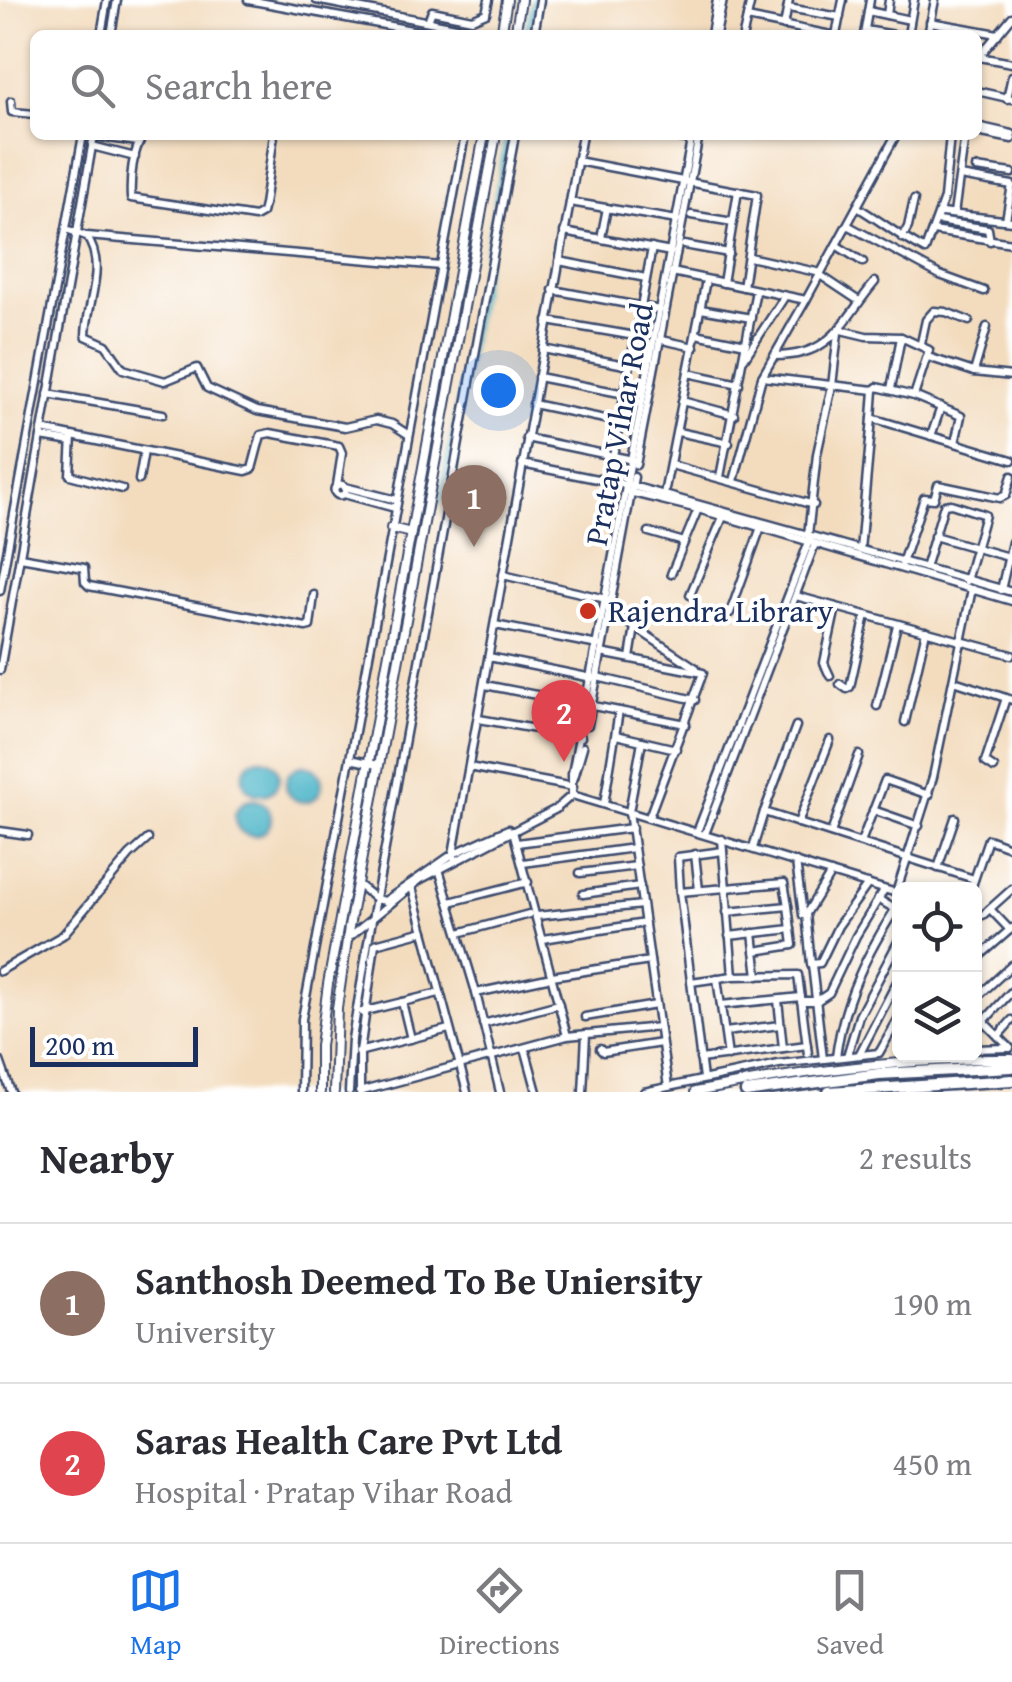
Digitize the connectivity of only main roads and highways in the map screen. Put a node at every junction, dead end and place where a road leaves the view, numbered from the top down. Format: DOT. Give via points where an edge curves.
graph roads {
  1 [pos="508,0"];
  2 [pos="522,0"];
  3 [pos="500,30"];
  4 [pos="515,30"];
  5 [pos="483,140"];
  6 [pos="495,140"];
  7 [pos="392,528"];
  8 [pos="410,533"];
  9 [pos="374,764"];
  10 [pos="320,1046"];
  11 [pos="335,1047"];
  12 [pos="1012,1059"];
  13 [pos="1012,1068"];
  14 [pos="1012,1080"];
  15 [pos="320,1092"];
  16 [pos="334,1092"];
  17 [pos="695,1092"];
  18 [pos="746,1092"];
  19 [pos="829,1092"];
  1 -- 3 [label="main road"];
  2 -- 4 [label="main road"];
  5 -- 8 [label="main road"];
  6 -- 9 [label="main road" via="424,536"];
  7 -- 8 [label="main road"];
  8 -- 9 [label="main road"];
  9 -- 10 [label="main road"];
  9 -- 11 [label="main road"];
  10 -- 11 [label="main road"];
  10 -- 15 [label="main road"];
  11 -- 16 [label="main road"];
  12 -- 17 [label="main road" via="844,1068"];
  13 -- 18 [label="highway" via="879,1074"];
  14 -- 19 [label="highway"];
}
